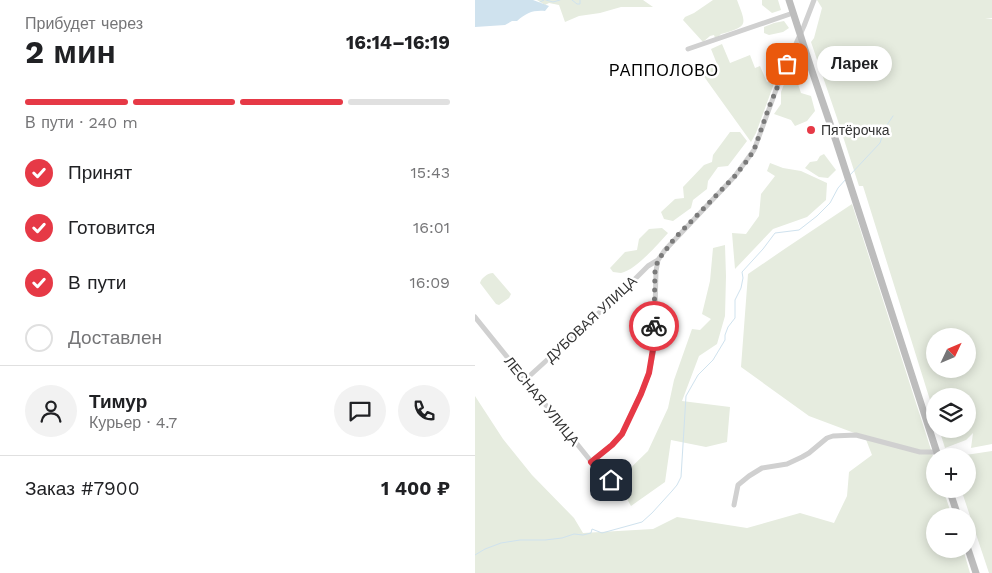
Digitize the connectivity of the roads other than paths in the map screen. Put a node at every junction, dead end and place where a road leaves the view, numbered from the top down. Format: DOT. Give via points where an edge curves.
graph roads {
  1 [pos="789,0"];
  2 [pos="813,0"];
  3 [pos="793,13"];
  4 [pos="800,35"];
  5 [pos="688,49"];
  6 [pos="658,260"];
  7 [pos="475,317"];
  8 [pos="525,380"];
  9 [pos="935,448"];
  10 [pos="926,453"];
  11 [pos="591,462"];
  12 [pos="611,480"];
  13 [pos="734,505"];
  14 [pos="971,558"];
  15 [pos="977,573"];
  1 -- 3 [label="main road"];
  2 -- 4 [label="street, ДУБОВАЯ УЛИЦА"];
  3 -- 4 [label="main road"];
  3 -- 5 [label="street"];
  4 -- 6 [label="street, ДУБОВАЯ УЛИЦА" via="749,158"];
  4 -- 9 [label="main road"];
  6 -- 8 [label="street, ДУБОВАЯ УЛИЦА" via="647,266"];
  6 -- 11 [label="street" via="649,373 622,434"];
  7 -- 8 [label="street, ЛЕСНАЯ УЛИЦА"];
  8 -- 11 [label="street, ЛЕСНАЯ УЛИЦА"];
  10 -- 13 [label="street" via="856,435 833,436 809,454 787,464 762,468 749,476 738,485"];
  11 -- 12 [label="street, ЛЕСНАЯ УЛИЦА" via="607,480"];
  14 -- 15 [label="main road"];
}
